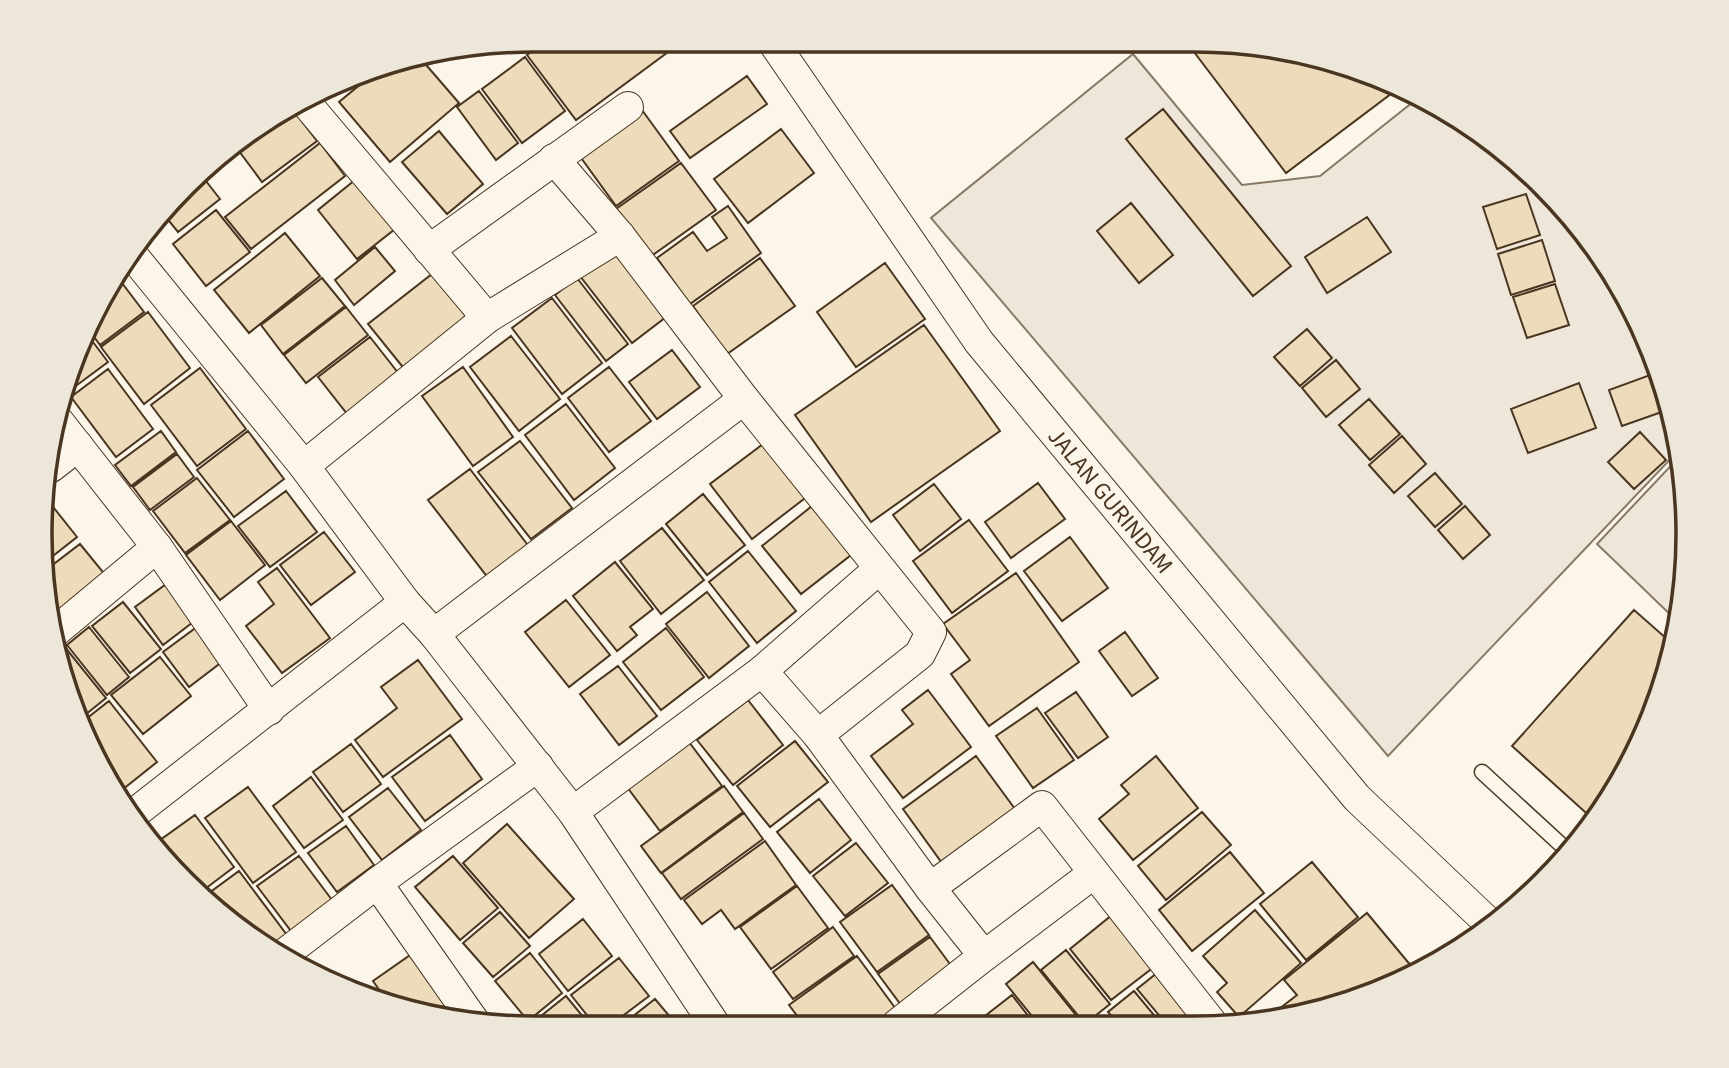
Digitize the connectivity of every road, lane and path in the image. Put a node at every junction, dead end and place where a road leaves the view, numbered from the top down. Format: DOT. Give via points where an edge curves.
graph roads {
  1 [pos="780,52"];
  2 [pos="628,107"];
  3 [pos="310,108"];
  4 [pos="554,159"];
  5 [pos="620,236"];
  6 [pos="429,250"];
  7 [pos="137,261"];
  8 [pos="487,318"];
  9 [pos="744,399"];
  10 [pos="64,429"];
  11 [pos="78,446"];
  12 [pos="59,461"];
  13 [pos="304,466"];
  14 [pos="158,547"];
  15 [pos="879,569"];
  16 [pos="405,602"];
  17 [pos="62,626"];
  18 [pos="434,634"];
  19 [pos="762,671"];
  20 [pos="269,710"];
  21 [pos="818,735"];
  22 [pos="538,766"];
  23 [pos="1482,772"];
  24 [pos="139,810"];
  25 [pos="573,812"];
  26 [pos="1562,845"];
  27 [pos="1094,873"];
  28 [pos="377,883"];
  29 [pos="930,888"];
  30 [pos="1484,919"];
  31 [pos="290,949"];
  32 [pos="984,956"];
  33 [pos="466,1010"];
  34 [pos="1206,1015"];
  35 [pos="709,1016"];
  36 [pos="907,1016"];
  1 -- 30 [label="street, JALAN GURINDAM" via="979,342 1357,798"];
  2 -- 4 [label="street"];
  3 -- 6 [label="street"];
  4 -- 5 [label="street"];
  4 -- 6 [label="street"];
  5 -- 8 [label="street"];
  5 -- 9 [label="street"];
  6 -- 8 [label="street"];
  7 -- 13 [label="street"];
  8 -- 13 [label="street"];
  9 -- 15 [label="street"];
  9 -- 18 [label="street"];
  10 -- 11 [label="street"];
  11 -- 12 [label="street"];
  11 -- 14 [label="street"];
  13 -- 16 [label="street"];
  14 -- 17 [label="street"];
  14 -- 20 [label="street"];
  15 -- 19 [label="street"];
  15 -- 21 [label="street" via="931,633 920,654"];
  16 -- 18 [label="street"];
  16 -- 20 [label="street"];
  18 -- 22 [label="street"];
  19 -- 21 [label="street"];
  19 -- 25 [label="street"];
  20 -- 24 [label="street"];
  21 -- 29 [label="street"];
  22 -- 25 [label="street"];
  22 -- 28 [label="street"];
  23 -- 26 [label="lane"];
  25 -- 35 [label="street"];
  27 -- 29 [label="street" via="1042,806"];
  27 -- 32 [label="street"];
  27 -- 34 [label="street"];
  28 -- 31 [label="street"];
  28 -- 33 [label="street"];
  29 -- 32 [label="street"];
  32 -- 36 [label="street"];
}
